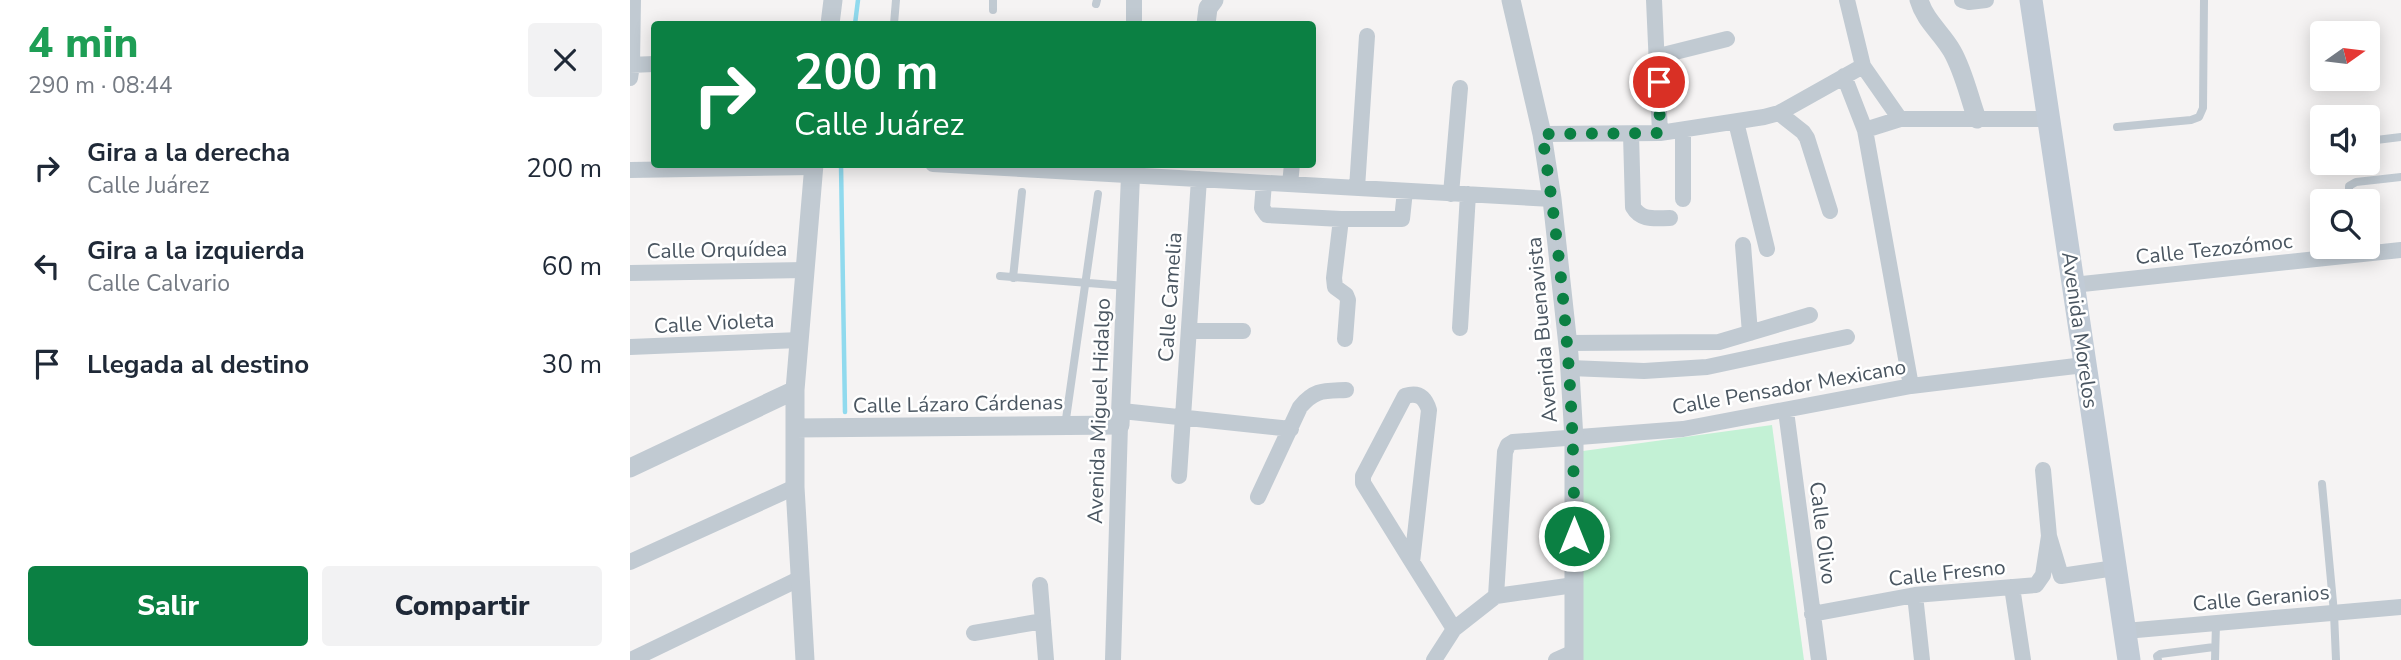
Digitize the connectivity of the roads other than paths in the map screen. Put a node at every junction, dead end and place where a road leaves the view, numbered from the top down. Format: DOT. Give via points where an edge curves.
graph roads {
  1 [pos="633,0"];
  2 [pos="833,0"];
  3 [pos="896,0"];
  4 [pos="993,0"];
  5 [pos="1134,0"];
  6 [pos="1214,0"];
  7 [pos="1511,0"];
  8 [pos="1654,0"];
  9 [pos="1847,0"];
  10 [pos="1919,0"];
  11 [pos="1962,0"];
  12 [pos="1986,0"];
  13 [pos="2031,0"];
  14 [pos="2204,0"];
  15 [pos="993,10"];
  16 [pos="830,21"];
  17 [pos="894,21"];
  18 [pos="1134,21"];
  19 [pos="1206,21"];
  20 [pos="1367,36"];
  21 [pos="1727,39"];
  22 [pos="1658,56"];
  23 [pos="651,65"];
  24 [pos="1863,66"];
  25 [pos="631,69"];
  26 [pos="1844,76"];
  27 [pos="1460,88"];
  28 [pos="1779,113"];
  29 [pos="2050,118"];
  30 [pos="1900,119"];
  31 [pos="1977,120"];
  32 [pos="1736,122"];
  33 [pos="2117,127"];
  34 [pos="1683,130"];
  35 [pos="1865,130"];
  36 [pos="1660,133"];
  37 [pos="1542,134"];
  38 [pos="1631,134"];
  39 [pos="2401,137"];
  40 [pos="2380,140"];
  41 [pos="722,168"];
  42 [pos="813,168"];
  43 [pos="1065,168"];
  44 [pos="1292,168"];
  45 [pos="630,170"];
  46 [pos="1131,170"];
  47 [pos="2401,177"];
  48 [pos="1199,179"];
  49 [pos="1264,183"];
  50 [pos="1290,184"];
  51 [pos="1357,188"];
  52 [pos="2349,189"];
  53 [pos="1405,191"];
  54 [pos="1022,192"];
  55 [pos="1098,194"];
  56 [pos="1451,194"];
  57 [pos="1468,194"];
  58 [pos="1552,199"];
  59 [pos="1683,199"];
  60 [pos="1830,211"];
  61 [pos="1341,219"];
  62 [pos="1670,219"];
  63 [pos="1743,244"];
  64 [pos="1767,249"];
  65 [pos="2401,250"];
  66 [pos="805,270"];
  67 [pos="630,273"];
  68 [pos="1000,276"];
  69 [pos="1013,278"];
  70 [pos="1085,285"];
  71 [pos="2073,285"];
  72 [pos="1126,286"];
  73 [pos="1811,315"];
  74 [pos="1460,328"];
  75 [pos="1189,331"];
  76 [pos="1243,331"];
  77 [pos="1750,334"];
  78 [pos="1847,337"];
  79 [pos="800,340"];
  80 [pos="1345,340"];
  81 [pos="1568,343"];
  82 [pos="630,347"];
  83 [pos="2084,365"];
  84 [pos="1570,368"];
  85 [pos="1911,386"];
  86 [pos="795,390"];
  87 [pos="1346,390"];
  88 [pos="1786,411"];
  89 [pos="1183,417"];
  90 [pos="1121,418"];
  91 [pos="1065,426"];
  92 [pos="795,428"];
  93 [pos="1291,429"];
  94 [pos="1574,439"];
  95 [pos="630,468"];
  96 [pos="2043,470"];
  97 [pos="1179,476"];
  98 [pos="2322,484"];
  99 [pos="795,487"];
  100 [pos="1258,497"];
  101 [pos="2049,536"];
  102 [pos="630,562"];
  103 [pos="1412,562"];
  104 [pos="2115,568"];
  105 [pos="801,578"];
  106 [pos="1040,585"];
  107 [pos="1574,585"];
  108 [pos="2012,587"];
  109 [pos="1915,595"];
  110 [pos="1496,596"];
  111 [pos="2401,607"];
  112 [pos="2334,613"];
  113 [pos="1812,614"];
  114 [pos="1043,621"];
  115 [pos="2216,623"];
  116 [pos="1454,629"];
  117 [pos="2125,631"];
  118 [pos="974,633"];
  119 [pos="2214,647"];
  120 [pos="1568,657"];
  121 [pos="631,660"];
  122 [pos="805,660"];
  123 [pos="1046,660"];
  124 [pos="1113,660"];
  125 [pos="1434,660"];
  126 [pos="1819,660"];
  127 [pos="1922,660"];
  128 [pos="2023,660"];
  129 [pos="2129,660"];
  130 [pos="2158,660"];
  131 [pos="2215,660"];
  132 [pos="2336,660"];
  1 -- 25 [label="street"];
  2 -- 16 [label="street"];
  3 -- 17 [label="lane"];
  4 -- 15 [label="lane"];
  5 -- 18 [label="street"];
  6 -- 19 [label="street"];
  7 -- 37 [label="street, Avenida Buenavista"];
  8 -- 22 [label="street"];
  9 -- 24 [label="street"];
  10 -- 31 [label="street" via="1959,65"];
  11 -- 12 [label="street"];
  13 -- 29 [label="main road, Avenida Morelos"];
  14 -- 33 [label="lane" via="2203,108 2199,117"];
  20 -- 51 [label="street"];
  21 -- 22 [label="street"];
  22 -- 36 [label="street"];
  23 -- 25 [label="street"];
  24 -- 26 [label="street"];
  24 -- 30 [label="street"];
  26 -- 28 [label="street"];
  26 -- 35 [label="street"];
  27 -- 56 [label="street"];
  28 -- 32 [label="street"];
  28 -- 60 [label="street" via="1807,138"];
  29 -- 31 [label="street"];
  29 -- 71 [label="main road, Avenida Morelos"];
  30 -- 31 [label="street"];
  30 -- 35 [label="street"];
  32 -- 34 [label="street"];
  32 -- 64 [label="street"];
  34 -- 36 [label="street"];
  34 -- 59 [label="street"];
  35 -- 85 [label="street"];
  36 -- 38 [label="street"];
  37 -- 38 [label="street"];
  37 -- 58 [label="street, Avenida Buenavista"];
  38 -- 62 [label="street" via="1637,215"];
  39 -- 40 [label="lane"];
  41 -- 45 [label="street"];
  42 -- 66 [label="street"];
  43 -- 46 [label="street"];
  44 -- 50 [label="street"];
  46 -- 48 [label="street"];
  46 -- 72 [label="street, Avenida Miguel Hidalgo"];
  47 -- 52 [label="lane" via="2356,182"];
  48 -- 49 [label="street"];
  48 -- 75 [label="street, Calle Camelia"];
  49 -- 50 [label="street"];
  49 -- 61 [label="street" via="1262,208 1267,215"];
  50 -- 51 [label="street"];
  51 -- 53 [label="street"];
  53 -- 56 [label="street"];
  53 -- 61 [label="street" via="1402,219"];
  54 -- 69 [label="lane"];
  55 -- 70 [label="lane"];
  56 -- 57 [label="street"];
  57 -- 58 [label="street"];
  57 -- 74 [label="street"];
  58 -- 81 [label="street, Avenida Buenavista"];
  61 -- 80 [label="street" via="1334,278 1335,287 1349,300"];
  63 -- 77 [label="street"];
  65 -- 71 [label="street, Calle Tezozómoc"];
  66 -- 67 [label="street, Calle Orquídea"];
  66 -- 79 [label="street"];
  68 -- 69 [label="lane"];
  69 -- 70 [label="lane"];
  70 -- 72 [label="lane"];
  70 -- 91 [label="lane"];
  71 -- 83 [label="main road, Avenida Morelos"];
  72 -- 90 [label="street, Avenida Miguel Hidalgo"];
  73 -- 77 [label="street"];
  75 -- 76 [label="street"];
  75 -- 89 [label="street, Calle Camelia"];
  77 -- 81 [label="street" via="1706,344"];
  78 -- 84 [label="street" via="1707,367 1644,371"];
  79 -- 82 [label="street, Calle Violeta"];
  79 -- 86 [label="street"];
  81 -- 84 [label="street, Avenida Buenavista"];
  83 -- 85 [label="street, Calle Pensador Mexicano"];
  83 -- 104 [label="main road, Avenida Morelos"];
  84 -- 94 [label="street, Avenida Buenavista"];
  85 -- 88 [label="street, Calle Pensador Mexicano"];
  86 -- 92 [label="street"];
  86 -- 95 [label="street"];
  87 -- 93 [label="street" via="1309,396"];
  88 -- 94 [label="street, Calle Pensador Mexicano" via="1683,429"];
  88 -- 113 [label="street, Calle Olivo"];
  89 -- 90 [label="street"];
  89 -- 93 [label="street"];
  89 -- 97 [label="street, Calle Camelia"];
  90 -- 91 [label="street, Calle Lázaro Cárdenas"];
  90 -- 124 [label="street, Avenida Miguel Hidalgo"];
  91 -- 92 [label="street, Calle Lázaro Cárdenas"];
  92 -- 99 [label="street"];
  93 -- 100 [label="street"];
  94 -- 107 [label="street, Avenida Buenavista"];
  94 -- 110 [label="street, Calle Pensador Mexicano" via="1508,445"];
  96 -- 101 [label="street"];
  98 -- 112 [label="lane"];
  99 -- 102 [label="street"];
  99 -- 105 [label="street"];
  101 -- 104 [label="street" via="2061,576"];
  101 -- 108 [label="street, Calle Fresno" via="2040,581 2029,588"];
  103 -- 103 [label="street" via="1429,410 1421,396 1412,394 1405,396 1363,476"];
  103 -- 116 [label="street"];
  104 -- 117 [label="main road, Avenida Morelos"];
  105 -- 121 [label="street"];
  105 -- 122 [label="street"];
  106 -- 114 [label="street"];
  107 -- 110 [label="street"];
  107 -- 120 [label="street, Avenida Buenavista"];
  108 -- 109 [label="street, Calle Fresno"];
  108 -- 128 [label="street"];
  109 -- 113 [label="street, Calle Fresno"];
  109 -- 127 [label="street"];
  110 -- 116 [label="street"];
  111 -- 112 [label="street, Calle Geranios"];
  112 -- 115 [label="street, Calle Geranios"];
  112 -- 132 [label="lane"];
  113 -- 126 [label="street, Calle Olivo"];
  114 -- 118 [label="street"];
  114 -- 123 [label="street"];
  115 -- 117 [label="street, Calle Geranios"];
  115 -- 119 [label="lane"];
  116 -- 125 [label="street"];
  117 -- 129 [label="main road, Avenida Morelos"];
  119 -- 130 [label="lane" via="2160,654"];
  119 -- 131 [label="lane"];
}
